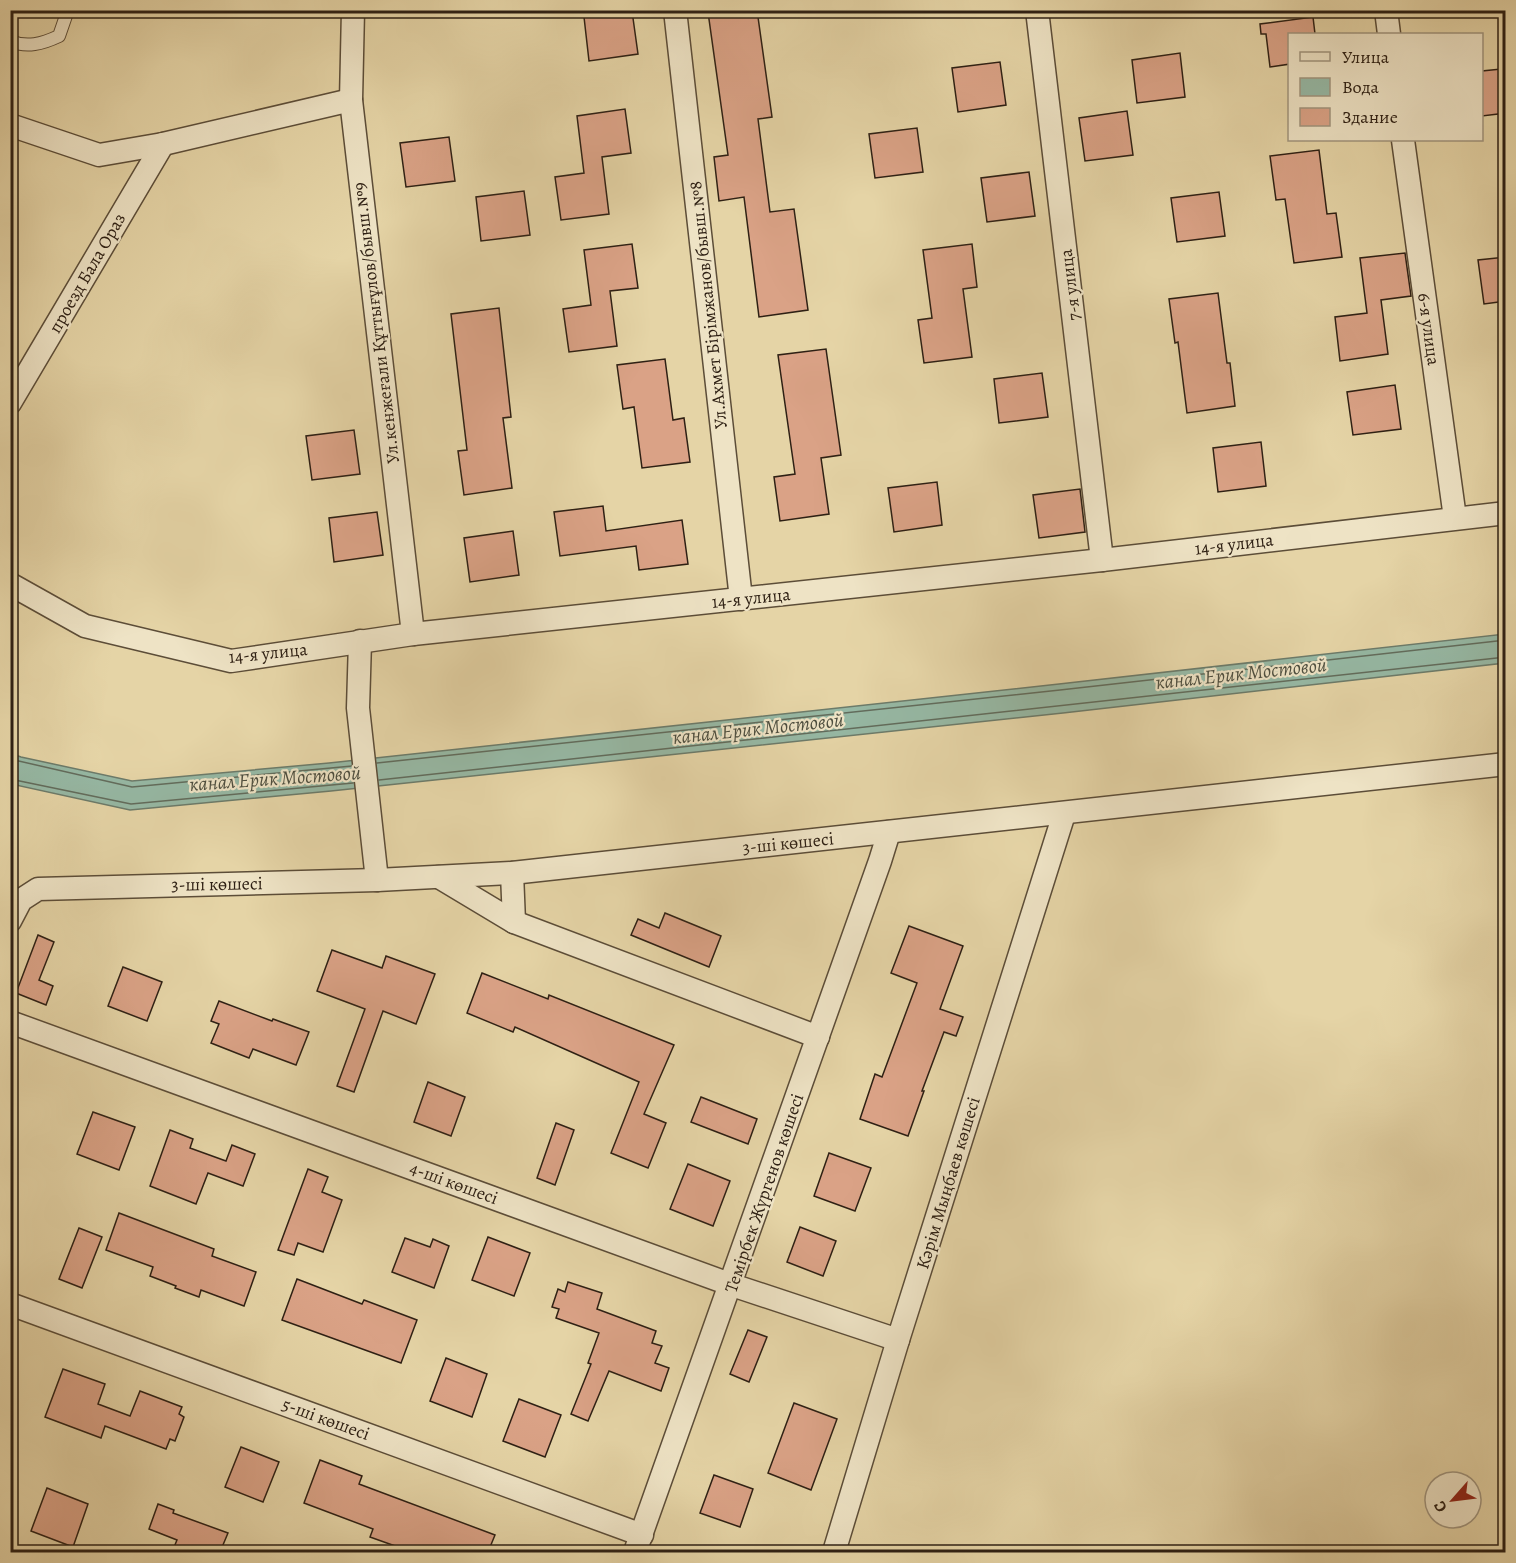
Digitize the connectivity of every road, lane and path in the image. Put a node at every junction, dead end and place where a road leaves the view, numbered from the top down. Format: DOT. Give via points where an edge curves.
graph roads {
  1 [pos="68,10"];
  2 [pos="353,10"];
  3 [pos="675,10"];
  4 [pos="1037,10"];
  5 [pos="1386,10"];
  6 [pos="1389,33"];
  7 [pos="10,41"];
  8 [pos="351,100"];
  9 [pos="10,125"];
  10 [pos="1403,141"];
  11 [pos="163,144"];
  12 [pos="10,403"];
  13 [pos="1506,513"];
  14 [pos="1455,518"];
  15 [pos="1102,560"];
  16 [pos="10,584"];
  17 [pos="741,599"];
  18 [pos="413,634"];
  19 [pos="360,641"];
  20 [pos="1506,764"];
  21 [pos="1064,814"];
  22 [pos="889,832"];
  23 [pos="512,873"];
  24 [pos="439,877"];
  25 [pos="377,880"];
  26 [pos="10,921"];
  27 [pos="514,922"];
  28 [pos="10,1022"];
  29 [pos="818,1037"];
  30 [pos="732,1285"];
  31 [pos="10,1304"];
  32 [pos="898,1340"];
  33 [pos="638,1544"];
  34 [pos="834,1552"];
  1 -- 7 [label="lane" via="58,36 44,43 21,45"];
  2 -- 8 [label="street, Ул.кенжеғали Құттығұлов/бывш.№9"];
  3 -- 17 [label="street, Ул.Ахмет Бірімжанов/бывш.№8"];
  4 -- 15 [label="street, 7-я улица"];
  5 -- 6 [label="street"];
  8 -- 11 [label="street"];
  8 -- 18 [label="street, Ул.кенжеғали Құттығұлов/бывш.№9"];
  9 -- 11 [label="street" via="99,155"];
  10 -- 14 [label="street, 6-я улица"];
  11 -- 12 [label="street, проезд Бала Ораз"];
  13 -- 14 [label="street, 14-я улица"];
  14 -- 15 [label="street, 14-я улица"];
  15 -- 17 [label="street, 14-я улица"];
  16 -- 19 [label="street, 14-я улица" via="85,626 231,661"];
  17 -- 18 [label="street, 14-я улица"];
  18 -- 19 [label="street, 14-я улица"];
  19 -- 25 [label="street" via="358,708"];
  20 -- 21 [label="street, 3-ші көшесі"];
  21 -- 22 [label="street, 3-ші көшесі"];
  21 -- 32 [label="street, Кәрім Мыңбаев көшесі"];
  22 -- 23 [label="street, 3-ші көшесі"];
  22 -- 29 [label="street, Темірбек Жүргенов көшесі"];
  23 -- 24 [label="street, 3-ші көшесі"];
  23 -- 27 [label="street"];
  24 -- 25 [label="street, 3-ші көшесі"];
  24 -- 27 [label="street"];
  25 -- 26 [label="street, 3-ші көшесі" via="38,889 21,900"];
  27 -- 29 [label="street"];
  28 -- 30 [label="street, 4-ші көшесі"];
  29 -- 30 [label="street, Темірбек Жүргенов көшесі"];
  30 -- 32 [label="street, 4-ші көшесі"];
  30 -- 33 [label="street, Темірбек Жүргенов көшесі"];
  31 -- 33 [label="street, 5-ші көшесі"];
  32 -- 34 [label="street, Кәрім Мыңбаев көшесі"];
}
